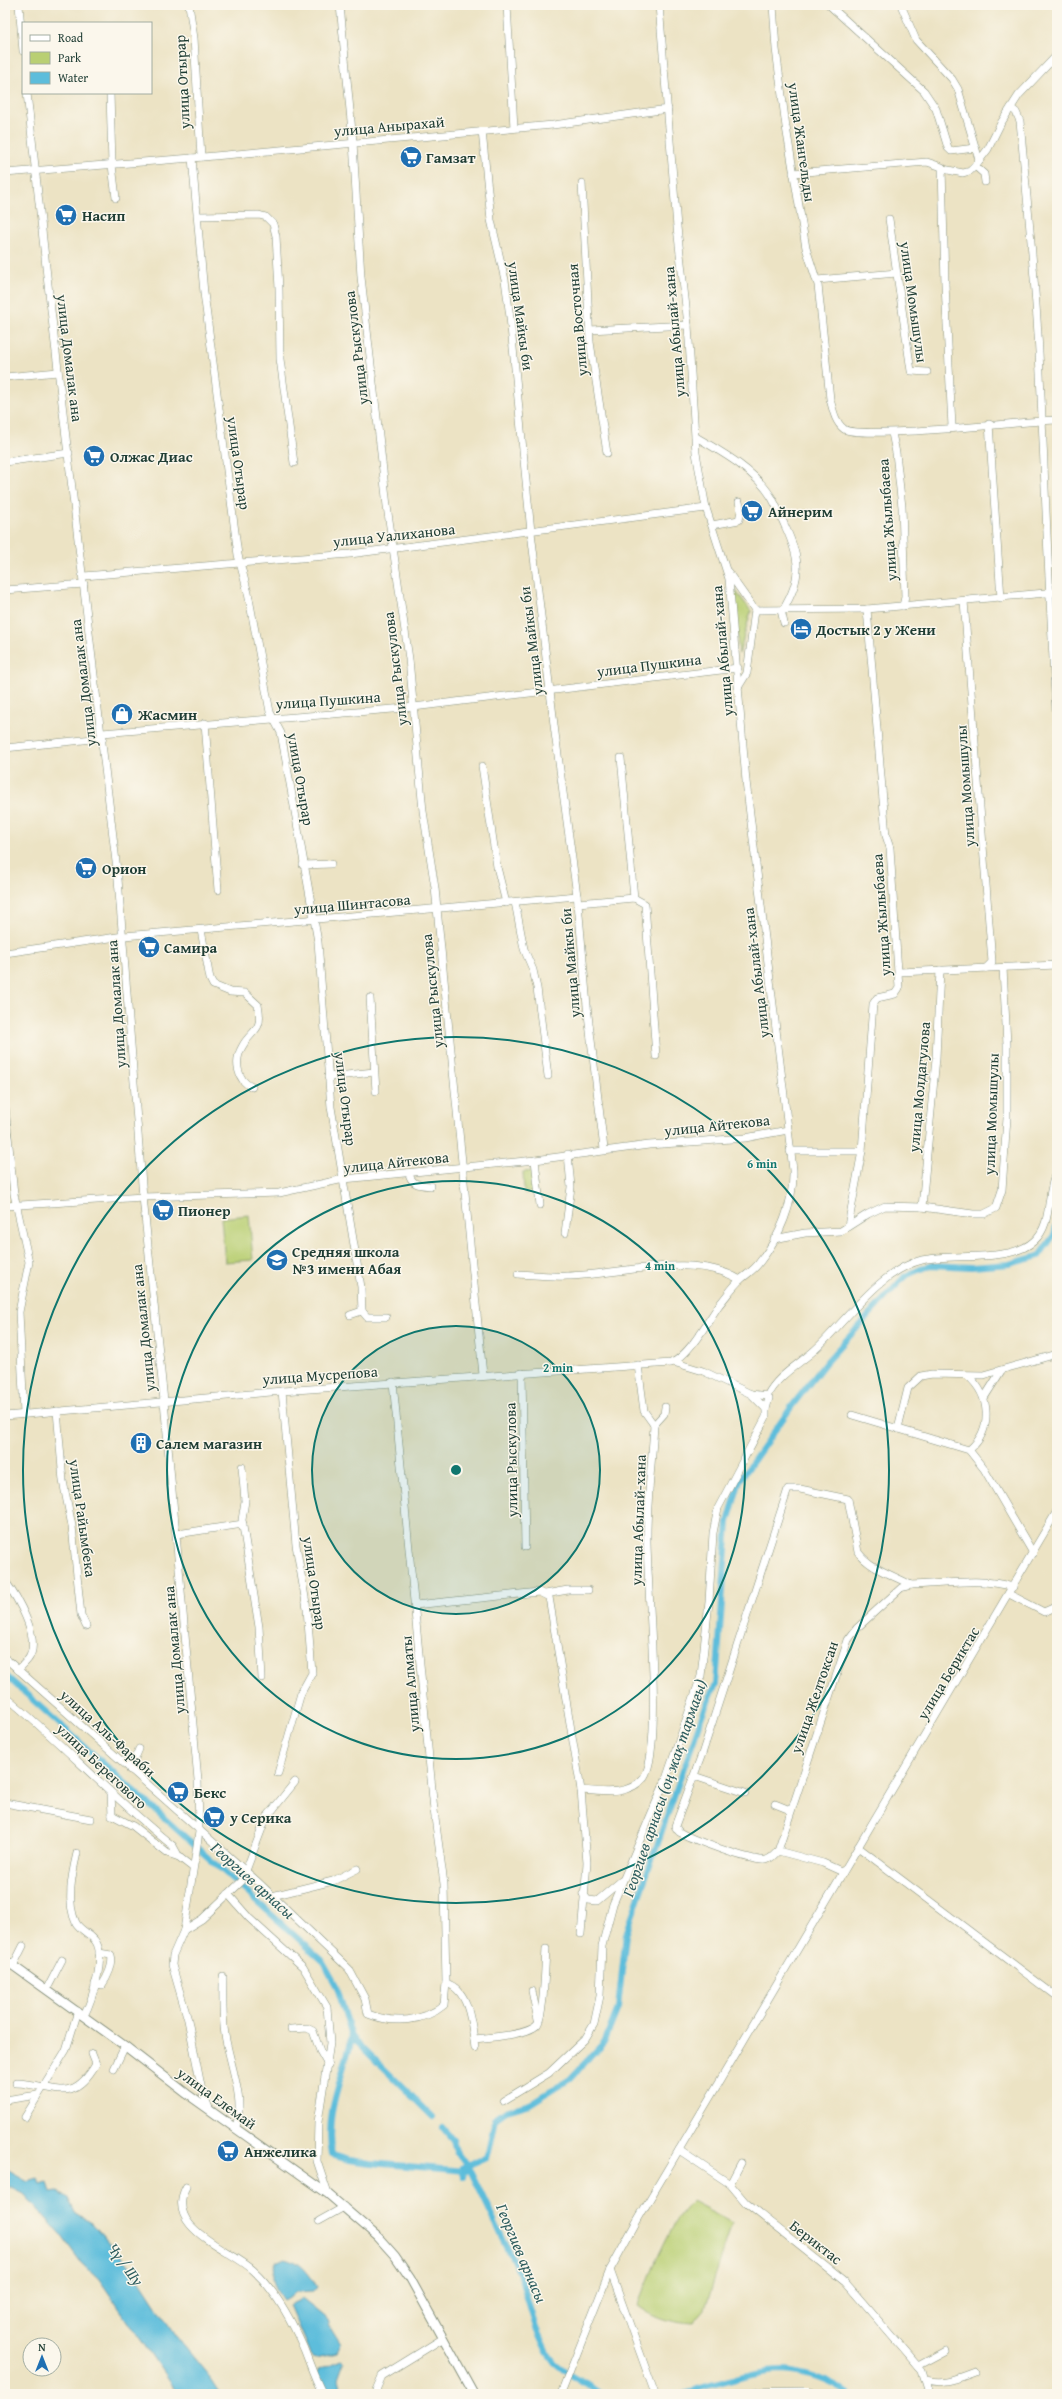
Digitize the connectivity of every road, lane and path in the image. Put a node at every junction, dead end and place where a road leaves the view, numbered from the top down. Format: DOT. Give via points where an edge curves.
graph roads {
  1 [pos="19,5"];
  2 [pos="189,5"];
  3 [pos="340,5"];
  4 [pos="507,5"];
  5 [pos="659,5"];
  6 [pos="774,5"];
  7 [pos="829,5"];
  8 [pos="900,5"];
  9 [pos="22,40"];
  10 [pos="1057,55"];
  11 [pos="27,94"];
  12 [pos="110,94"];
  13 [pos="1011,108"];
  14 [pos="668,109"];
  15 [pos="514,128"];
  16 [pos="482,131"];
  17 [pos="353,142"];
  18 [pos="975,148"];
  19 [pos="201,157"];
  20 [pos="192,158"];
  21 [pos="977,163"];
  22 [pos="112,165"];
  23 [pos="36,171"];
  24 [pos="943,171"];
  25 [pos="5,173"];
  26 [pos="793,173"];
  27 [pos="985,182"];
  28 [pos="582,183"];
  29 [pos="116,198"];
  30 [pos="198,216"];
  31 [pos="888,219"];
  32 [pos="897,273"];
  33 [pos="816,280"];
  34 [pos="688,325"];
  35 [pos="589,330"];
  36 [pos="58,372"];
  37 [pos="927,372"];
  38 [pos="5,377"];
  39 [pos="1041,420"];
  40 [pos="1057,420"];
  41 [pos="989,424"];
  42 [pos="952,427"];
  43 [pos="892,433"];
  44 [pos="696,437"];
  45 [pos="69,452"];
  46 [pos="607,453"];
  47 [pos="5,462"];
  48 [pos="294,463"];
  49 [pos="739,502"];
  50 [pos="706,508"];
  51 [pos="712,526"];
  52 [pos="531,532"];
  53 [pos="393,548"];
  54 [pos="240,563"];
  55 [pos="727,570"];
  56 [pos="84,576"];
  57 [pos="84,584"];
  58 [pos="5,590"];
  59 [pos="1057,592"];
  60 [pos="1048,593"];
  61 [pos="1001,598"];
  62 [pos="964,601"];
  63 [pos="903,606"];
  64 [pos="867,609"];
  65 [pos="755,610"];
  66 [pos="782,610"];
  67 [pos="784,623"];
  68 [pos="738,668"];
  69 [pos="739,686"];
  70 [pos="550,690"];
  71 [pos="413,706"];
  72 [pos="271,718"];
  73 [pos="205,724"];
  74 [pos="1057,728"];
  75 [pos="102,736"];
  76 [pos="5,748"];
  77 [pos="621,758"];
  78 [pos="482,766"];
  79 [pos="331,864"];
  80 [pos="304,865"];
  81 [pos="218,890"];
  82 [pos="634,898"];
  83 [pos="577,900"];
  84 [pos="515,902"];
  85 [pos="506,903"];
  86 [pos="437,909"];
  87 [pos="314,920"];
  88 [pos="201,930"];
  89 [pos="124,936"];
  90 [pos="5,953"];
  91 [pos="1057,965"];
  92 [pos="986,968"];
  93 [pos="1003,968"];
  94 [pos="940,970"];
  95 [pos="899,972"];
  96 [pos="370,998"];
  97 [pos="656,1056"];
  98 [pos="374,1072"];
  99 [pos="328,1076"];
  100 [pos="548,1076"];
  101 [pos="252,1088"];
  102 [pos="376,1091"];
  103 [pos="5,1107"];
  104 [pos="788,1130"];
  105 [pos="604,1149"];
  106 [pos="790,1151"];
  107 [pos="862,1151"];
  108 [pos="568,1154"];
  109 [pos="535,1160"];
  110 [pos="464,1168"];
  111 [pos="1057,1171"];
  112 [pos="409,1173"];
  113 [pos="344,1179"];
  114 [pos="431,1186"];
  115 [pos="143,1197"];
  116 [pos="540,1205"];
  117 [pos="5,1206"];
  118 [pos="17,1206"];
  119 [pos="922,1207"];
  120 [pos="848,1226"];
  121 [pos="565,1233"];
  122 [pos="774,1239"];
  123 [pos="518,1274"];
  124 [pos="740,1280"];
  125 [pos="362,1311"];
  126 [pos="350,1315"];
  127 [pos="386,1317"];
  128 [pos="1057,1354"];
  129 [pos="673,1362"];
  130 [pos="638,1365"];
  131 [pos="1001,1371"];
  132 [pos="522,1373"];
  133 [pos="483,1375"];
  134 [pos="968,1376"];
  135 [pos="393,1382"];
  136 [pos="282,1391"];
  137 [pos="751,1394"];
  138 [pos="767,1396"];
  139 [pos="984,1398"];
  140 [pos="164,1401"];
  141 [pos="665,1407"];
  142 [pos="766,1409"];
  143 [pos="57,1411"];
  144 [pos="24,1414"];
  145 [pos="852,1415"];
  146 [pos="5,1416"];
  147 [pos="654,1426"];
  148 [pos="898,1429"];
  149 [pos="969,1450"];
  150 [pos="242,1466"];
  151 [pos="1057,1511"];
  152 [pos="243,1524"];
  153 [pos="177,1534"];
  154 [pos="525,1547"];
  155 [pos="1033,1553"];
  156 [pos="5,1581"];
  157 [pos="911,1585"];
  158 [pos="1013,1588"];
  159 [pos="588,1590"];
  160 [pos="545,1594"];
  161 [pos="1009,1594"];
  162 [pos="415,1605"];
  163 [pos="1053,1608"];
  164 [pos="86,1626"];
  165 [pos="5,1658"];
  166 [pos="18,1670"];
  167 [pos="262,1678"];
  168 [pos="5,1696"];
  169 [pos="139,1749"];
  170 [pos="130,1770"];
  171 [pos="278,1773"];
  172 [pos="694,1776"];
  173 [pos="295,1782"];
  174 [pos="582,1790"];
  175 [pos="111,1793"];
  176 [pos="745,1793"];
  177 [pos="5,1803"];
  178 [pos="775,1804"];
  179 [pos="790,1810"];
  180 [pos="91,1819"];
  181 [pos="199,1835"];
  182 [pos="858,1848"];
  183 [pos="778,1851"];
  184 [pos="77,1853"];
  185 [pos="179,1857"];
  186 [pos="192,1867"];
  187 [pos="357,1869"];
  188 [pos="244,1872"];
  189 [pos="844,1872"];
  190 [pos="623,1880"];
  191 [pos="230,1893"];
  192 [pos="583,1894"];
  193 [pos="272,1896"];
  194 [pos="184,1930"];
  195 [pos="581,1934"];
  196 [pos="23,1946"];
  197 [pos="546,1949"];
  198 [pos="99,1953"];
  199 [pos="5,1960"];
  200 [pos="62,1960"];
  201 [pos="13,1966"];
  202 [pos="223,1977"];
  203 [pos="446,1983"];
  204 [pos="94,1984"];
  205 [pos="47,1990"];
  206 [pos="532,1991"];
  207 [pos="1057,1997"];
  208 [pos="81,2013"];
  209 [pos="538,2023"];
  210 [pos="291,2029"];
  211 [pos="474,2039"];
  212 [pos="125,2046"];
  213 [pos="475,2048"];
  214 [pos="92,2054"];
  215 [pos="328,2065"];
  216 [pos="114,2068"];
  217 [pos="16,2083"];
  218 [pos="44,2086"];
  219 [pos="38,2096"];
  220 [pos="5,2100"];
  221 [pos="503,2101"];
  222 [pos="209,2108"];
  223 [pos="25,2117"];
  224 [pos="235,2128"];
  225 [pos="679,2150"];
  226 [pos="740,2163"];
  227 [pos="730,2184"];
  228 [pos="186,2187"];
  229 [pos="328,2194"];
  230 [pos="344,2207"];
  231 [pos="319,2221"];
  232 [pos="610,2270"];
  233 [pos="442,2339"];
  234 [pos="946,2351"];
  235 [pos="920,2369"];
  236 [pos="974,2372"];
  237 [pos="926,2380"];
  238 [pos="563,2391"];
  239 [pos="655,2391"];
  240 [pos="323,2394"];
  241 [pos="378,2394"];
  242 [pos="474,2394"];
  243 [pos="741,2394"];
  244 [pos="816,2394"];
  245 [pos="929,2394"];
  1 -- 9 [label="street"];
  2 -- 19 [label="street, улица Отырар" via="194,38"];
  3 -- 17 [label="street, улица Рыскулова"];
  4 -- 15 [label="street"];
  5 -- 14 [label="street, улица Абылай-хана"];
  6 -- 26 [label="street, улица Жангельды" via="780,79"];
  7 -- 18 [label="street" via="924,91 936,108 951,151"];
  8 -- 18 [label="street" via="916,40 958,89"];
  10 -- 13 [label="street" via="1034,78"];
  11 -- 23 [label="street, улица Домалак ана"];
  12 -- 22 [label="street"];
  13 -- 21 [label="street"];
  13 -- 39 [label="street" via="1020,121 1033,267"];
  14 -- 15 [label="street, улица Анырахай"];
  14 -- 34 [label="street, улица Абылай-хана"];
  15 -- 16 [label="street, улица Анырахай"];
  16 -- 17 [label="street, улица Анырахай"];
  16 -- 52 [label="street, улица Майкы би" via="492,220 510,316"];
  17 -- 19 [label="street, улица Анырахай"];
  17 -- 53 [label="street, улица Рыскулова" via="360,270"];
  18 -- 21 [label="street"];
  19 -- 20 [label="street, улица Анырахай"];
  20 -- 22 [label="street, улица Анырахай"];
  20 -- 30 [label="street, улица Отырар"];
  21 -- 24 [label="street" via="970,171 964,173"];
  21 -- 27 [label="street" via="984,174"];
  22 -- 23 [label="street, улица Анырахай"];
  22 -- 29 [label="street"];
  23 -- 25 [label="street, улица Анырахай"];
  23 -- 36 [label="street, улица Домалак ана"];
  24 -- 26 [label="street" via="926,162"];
  24 -- 42 [label="street"];
  26 -- 33 [label="street, улица Жангельды" via="806,248"];
  28 -- 35 [label="street, улица Восточная"];
  30 -- 48 [label="street" via="259,215 266,217 273,224 280,288 280,359"];
  30 -- 54 [label="street, улица Отырар" via="207,315"];
  31 -- 32 [label="street, улица Момышулы"];
  32 -- 33 [label="street"];
  32 -- 37 [label="street, улица Момышулы" via="911,371"];
  33 -- 43 [label="street, улица Жангельды" via="834,414 844,429 850,432"];
  34 -- 35 [label="street"];
  34 -- 44 [label="street, улица Абылай-хана"];
  35 -- 46 [label="street, улица Восточная"];
  36 -- 38 [label="street"];
  36 -- 45 [label="street, улица Домалак ана"];
  39 -- 40 [label="street, улица Жангельды"];
  39 -- 41 [label="street, улица Жангельды"];
  39 -- 60 [label="street"];
  41 -- 42 [label="street, улица Жангельды"];
  41 -- 61 [label="street"];
  42 -- 43 [label="street, улица Жангельды"];
  43 -- 63 [label="street, улица Жылыбаева" via="902,507 905,597"];
  44 -- 50 [label="street, улица Абылай-хана"];
  44 -- 66 [label="street" via="722,452 751,475 771,497 792,538 798,562 789,600"];
  45 -- 47 [label="street"];
  45 -- 56 [label="street, улица Домалак ана"];
  49 -- 51 [label="street" via="739,520"];
  50 -- 51 [label="street, улица Абылай-хана"];
  50 -- 52 [label="street, улица Уалиханова"];
  51 -- 55 [label="street, улица Абылай-хана"];
  52 -- 53 [label="street, улица Уалиханова"];
  52 -- 70 [label="street, улица Майкы би"];
  53 -- 54 [label="street, улица Уалиханова"];
  53 -- 71 [label="street, улица Рыскулова"];
  54 -- 56 [label="street, улица Уалиханова"];
  54 -- 72 [label="street, улица Отырар"];
  55 -- 65 [label="street"];
  55 -- 68 [label="street, улица Абылай-хана"];
  56 -- 57 [label="street, улица Домалак ана"];
  57 -- 58 [label="street"];
  57 -- 75 [label="street, улица Домалак ана"];
  59 -- 60 [label="street"];
  60 -- 61 [label="street"];
  60 -- 74 [label="street"];
  61 -- 62 [label="street"];
  62 -- 63 [label="street"];
  62 -- 92 [label="street, улица Момышулы" via="992,962"];
  63 -- 64 [label="street"];
  64 -- 66 [label="street"];
  64 -- 95 [label="street, улица Жылыбаева"];
  65 -- 66 [label="street"];
  65 -- 69 [label="street" via="746,673"];
  66 -- 67 [label="street"];
  68 -- 69 [label="street, улица Абылай-хана"];
  68 -- 70 [label="street, улица Пушкина"];
  69 -- 104 [label="street, улица Абылай-хана" via="746,781"];
  70 -- 71 [label="street, улица Пушкина"];
  70 -- 83 [label="street, улица Майкы би"];
  71 -- 72 [label="street, улица Пушкина"];
  71 -- 86 [label="street, улица Рыскулова" via="423,811"];
  72 -- 73 [label="street, улица Пушкина"];
  72 -- 80 [label="street, улица Отырар" via="281,733"];
  73 -- 75 [label="street, улица Пушкина"];
  73 -- 81 [label="street"];
  75 -- 76 [label="street, улица Пушкина"];
  75 -- 89 [label="street, улица Домалак ана"];
  77 -- 82 [label="street"];
  78 -- 85 [label="street" via="497,867"];
  79 -- 80 [label="street"];
  80 -- 87 [label="street, улица Отырар"];
  82 -- 83 [label="street, улица Шинтасова"];
  82 -- 97 [label="street" via="643,901 646,907"];
  83 -- 84 [label="street, улица Шинтасова"];
  83 -- 105 [label="street, улица Майкы би"];
  84 -- 85 [label="street, улица Шинтасова"];
  84 -- 100 [label="street" via="524,949 537,988"];
  85 -- 86 [label="street, улица Шинтасова"];
  86 -- 87 [label="street, улица Шинтасова"];
  86 -- 110 [label="street, улица Рыскулова"];
  87 -- 88 [label="street, улица Шинтасова"];
  87 -- 99 [label="street, улица Отырар"];
  88 -- 89 [label="street, улица Шинтасова"];
  88 -- 101 [label="street" via="213,985 230,992 245,993 258,1005 258,1026 241,1047 238,1072 243,1082"];
  89 -- 90 [label="street, улица Шинтасова"];
  89 -- 115 [label="street, улица Домалак ана"];
  91 -- 93 [label="street"];
  92 -- 93 [label="street"];
  92 -- 94 [label="street"];
  93 -- 119 [label="street, улица Момышулы" via="1007,1086 1002,1190 996,1208 984,1214"];
  94 -- 95 [label="street"];
  94 -- 119 [label="street, улица Молдагулова" via="936,1058"];
  95 -- 107 [label="street, улица Жылыбаева" via="898,992 877,998 873,1004"];
  96 -- 98 [label="street, улица Отырар"];
  98 -- 99 [label="street"];
  98 -- 102 [label="street, улица Отырар"];
  99 -- 113 [label="street, улица Отырар" via="334,1129"];
  103 -- 118 [label="street"];
  104 -- 105 [label="street, улица Айтекова" via="732,1139"];
  104 -- 106 [label="street, улица Абылай-хана"];
  105 -- 108 [label="street, улица Айтекова"];
  106 -- 107 [label="street"];
  106 -- 122 [label="street, улица Абылай-хана" via="794,1189"];
  107 -- 120 [label="street, улица Жылыбаева"];
  108 -- 109 [label="street, улица Айтекова"];
  108 -- 121 [label="street" via="571,1187"];
  109 -- 110 [label="street, улица Айтекова"];
  109 -- 116 [label="street"];
  110 -- 112 [label="street, улица Айтекова"];
  110 -- 133 [label="street, улица Рыскулова"];
  111 -- 138 [label="street" via="1050,1186 1045,1224 1033,1242 1025,1248 1005,1253 928,1260 904,1268 876,1287 819,1347 777,1381"];
  112 -- 113 [label="street, улица Айтекова"];
  112 -- 114 [label="street" via="412,1182"];
  113 -- 115 [label="street, улица Айтекова" via="279,1193"];
  113 -- 125 [label="street, улица Отырар" via="361,1288"];
  115 -- 118 [label="street, улица Айтекова"];
  115 -- 140 [label="street, улица Домалак ана"];
  117 -- 118 [label="street, улица Айтекова"];
  118 -- 144 [label="street" via="29,1262 20,1312"];
  119 -- 120 [label="street, улица Момышулы" via="885,1206"];
  120 -- 122 [label="street, улица Момышулы" via="841,1231 805,1233"];
  122 -- 124 [label="street, улица Абылай-хана" via="759,1263"];
  123 -- 124 [label="street" via="566,1276 634,1269 700,1267 720,1270"];
  124 -- 129 [label="street, улица Абылай-хана" via="692,1343"];
  125 -- 126 [label="street"];
  125 -- 127 [label="street" via="367,1317"];
  128 -- 131 [label="street"];
  129 -- 130 [label="street"];
  129 -- 137 [label="street" via="703,1371"];
  130 -- 132 [label="street, улица Мусрепова"];
  130 -- 147 [label="street" via="644,1411"];
  131 -- 134 [label="street"];
  131 -- 139 [label="street"];
  132 -- 133 [label="street, улица Мусрепова"];
  132 -- 154 [label="street, улица Рыскулова"];
  133 -- 135 [label="street, улица Мусрепова"];
  134 -- 139 [label="street" via="976,1383"];
  134 -- 148 [label="street" via="932,1374 921,1376 913,1382 908,1388"];
  135 -- 136 [label="street, улица Мусрепова"];
  135 -- 162 [label="street, улица Алматы"];
  136 -- 140 [label="street, улица Мусрепова"];
  136 -- 171 [label="street, улица Отырар" via="296,1545 307,1609 312,1673 301,1693"];
  137 -- 138 [label="street"];
  137 -- 142 [label="street"];
  138 -- 142 [label="street" via="769,1398"];
  139 -- 149 [label="street" via="985,1424 980,1437"];
  140 -- 143 [label="street, улица Мусрепова"];
  140 -- 153 [label="street, улица Домалак ана"];
  141 -- 147 [label="street" via="664,1414"];
  142 -- 190 [label="street" via="762,1428 718,1508 713,1533 705,1641 697,1692 666,1778"];
  143 -- 144 [label="street, улица Мусрепова"];
  143 -- 164 [label="street, улица Райымбека" via="63,1481 72,1526 81,1614"];
  144 -- 146 [label="street, улица Мусрепова"];
  145 -- 148 [label="street"];
  147 -- 174 [label="street, улица Абылай-хана" via="647,1533 653,1702 649,1764 639,1782 628,1788 613,1791"];
  148 -- 149 [label="street"];
  149 -- 155 [label="street" via="984,1469"];
  150 -- 152 [label="street"];
  151 -- 155 [label="street, улица Бериктас"];
  152 -- 153 [label="street"];
  152 -- 167 [label="street" via="259,1627"];
  153 -- 181 [label="street, улица Домалак ана" via="198,1780"];
  155 -- 158 [label="street, улица Бериктас"];
  156 -- 166 [label="street" via="25,1614 31,1637 30,1656"];
  157 -- 158 [label="street, улица Желтоксан" via="992,1583"];
  157 -- 172 [label="street" via="869,1564 861,1557 848,1499 807,1490 788,1489"];
  157 -- 179 [label="street, улица Желтоксан" via="902,1588 857,1628 848,1640"];
  158 -- 161 [label="street, улица Бериктас"];
  159 -- 160 [label="street"];
  160 -- 162 [label="street" via="539,1592"];
  160 -- 174 [label="street" via="549,1597"];
  161 -- 163 [label="street" via="1044,1612"];
  161 -- 182 [label="street, улица Бериктас"];
  162 -- 203 [label="street, улица Алматы" via="434,1810 444,1884"];
  165 -- 166 [label="street, улица Аль-Фараби"];
  166 -- 170 [label="street, улица Аль-Фараби"];
  168 -- 175 [label="street, улица Берегового" via="83,1767 101,1780"];
  169 -- 170 [label="street"];
  170 -- 181 [label="street, улица Аль-Фараби"];
  172 -- 176 [label="street"];
  172 -- 183 [label="street" via="675,1826 679,1832 718,1848 764,1860 771,1858"];
  173 -- 188 [label="street" via="266,1818"];
  174 -- 192 [label="street" via="587,1863"];
  175 -- 185 [label="street, улица Берегового" via="173,1846"];
  175 -- 185 [label="street, улица Берегового" via="110,1818 133,1826 167,1853"];
  177 -- 180 [label="street"];
  178 -- 179 [label="street"];
  179 -- 183 [label="street, улица Желтоксан"];
  181 -- 186 [label="street, улица Домалак ана"];
  181 -- 188 [label="street, улица Алматы"];
  182 -- 189 [label="street, улица Бериктас"];
  182 -- 207 [label="street"];
  183 -- 189 [label="street" via="823,1863"];
  184 -- 198 [label="street" via="72,1879 74,1915 80,1928 95,1940"];
  185 -- 186 [label="street, улица Берегового"];
  186 -- 194 [label="street"];
  187 -- 193 [label="street" via="333,1881"];
  188 -- 191 [label="street" via="242,1881"];
  188 -- 193 [label="street, улица Алматы"];
  189 -- 225 [label="street, улица Бериктас"];
  190 -- 192 [label="street" via="597,1901 588,1900"];
  190 -- 221 [label="street" via="613,1904 602,1946 600,1996 594,2024 585,2039 549,2073"];
  191 -- 194 [label="street" via="202,1919"];
  191 -- 215 [label="street" via="249,1918 303,1967 323,1997 327,2007 330,2043"];
  192 -- 195 [label="street"];
  193 -- 203 [label="street, улица Алматы" via="350,1969 365,1999 368,2014 394,2020 422,2018 435,2013 444,2005"];
  194 -- 222 [label="street" via="173,1955 172,1965 188,2020 202,2092"];
  196 -- 201 [label="street"];
  197 -- 209 [label="street"];
  198 -- 204 [label="street"];
  198 -- 204 [label="street" via="111,1955 112,1958 102,1985"];
  199 -- 201 [label="street, улица Елемай"];
  200 -- 205 [label="street"];
  201 -- 205 [label="street, улица Елемай"];
  202 -- 224 [label="street" via="225,2034 238,2098 238,2121"];
  203 -- 211 [label="street" via="461,1991"];
  204 -- 208 [label="street"];
  205 -- 208 [label="street, улица Елемай"];
  206 -- 209 [label="street"];
  208 -- 212 [label="street, улица Елемай"];
  208 -- 218 [label="street" via="66,2050"];
  209 -- 211 [label="street" via="532,2028 512,2034"];
  210 -- 215 [label="street" via="307,2028 313,2031"];
  211 -- 213 [label="street"];
  212 -- 216 [label="street"];
  212 -- 222 [label="street, улица Елемай"];
  214 -- 218 [label="street" via="96,2064 72,2090 59,2091"];
  215 -- 229 [label="street" via="318,2122 317,2161"];
  217 -- 218 [label="street"];
  218 -- 219 [label="street"];
  219 -- 220 [label="street"];
  219 -- 223 [label="street"];
  222 -- 224 [label="street, улица Елемай"];
  224 -- 229 [label="street, улица Елемай"];
  225 -- 227 [label="street, Бериктас"];
  225 -- 232 [label="street, улица Бериктас"];
  226 -- 227 [label="street"];
  227 -- 235 [label="street, Бериктас" via="746,2203 846,2282"];
  228 -- 240 [label="street" via="181,2196 182,2212 189,2225 266,2282 291,2322"];
  229 -- 230 [label="street, улица Елемай"];
  230 -- 231 [label="street"];
  230 -- 233 [label="street, улица Елемай" via="395,2256 410,2278"];
  232 -- 238 [label="street, улица Бериктас" via="571,2364"];
  232 -- 239 [label="street"];
  233 -- 241 [label="street" via="382,2376 377,2384"];
  233 -- 242 [label="street, улица Елемай"];
  234 -- 235 [label="street"];
  235 -- 237 [label="street, Бериктас"];
  236 -- 237 [label="street" via="934,2383"];
  237 -- 245 [label="street, Бериктас"];
  243 -- 244 [label="street" via="800,2391"];
}
